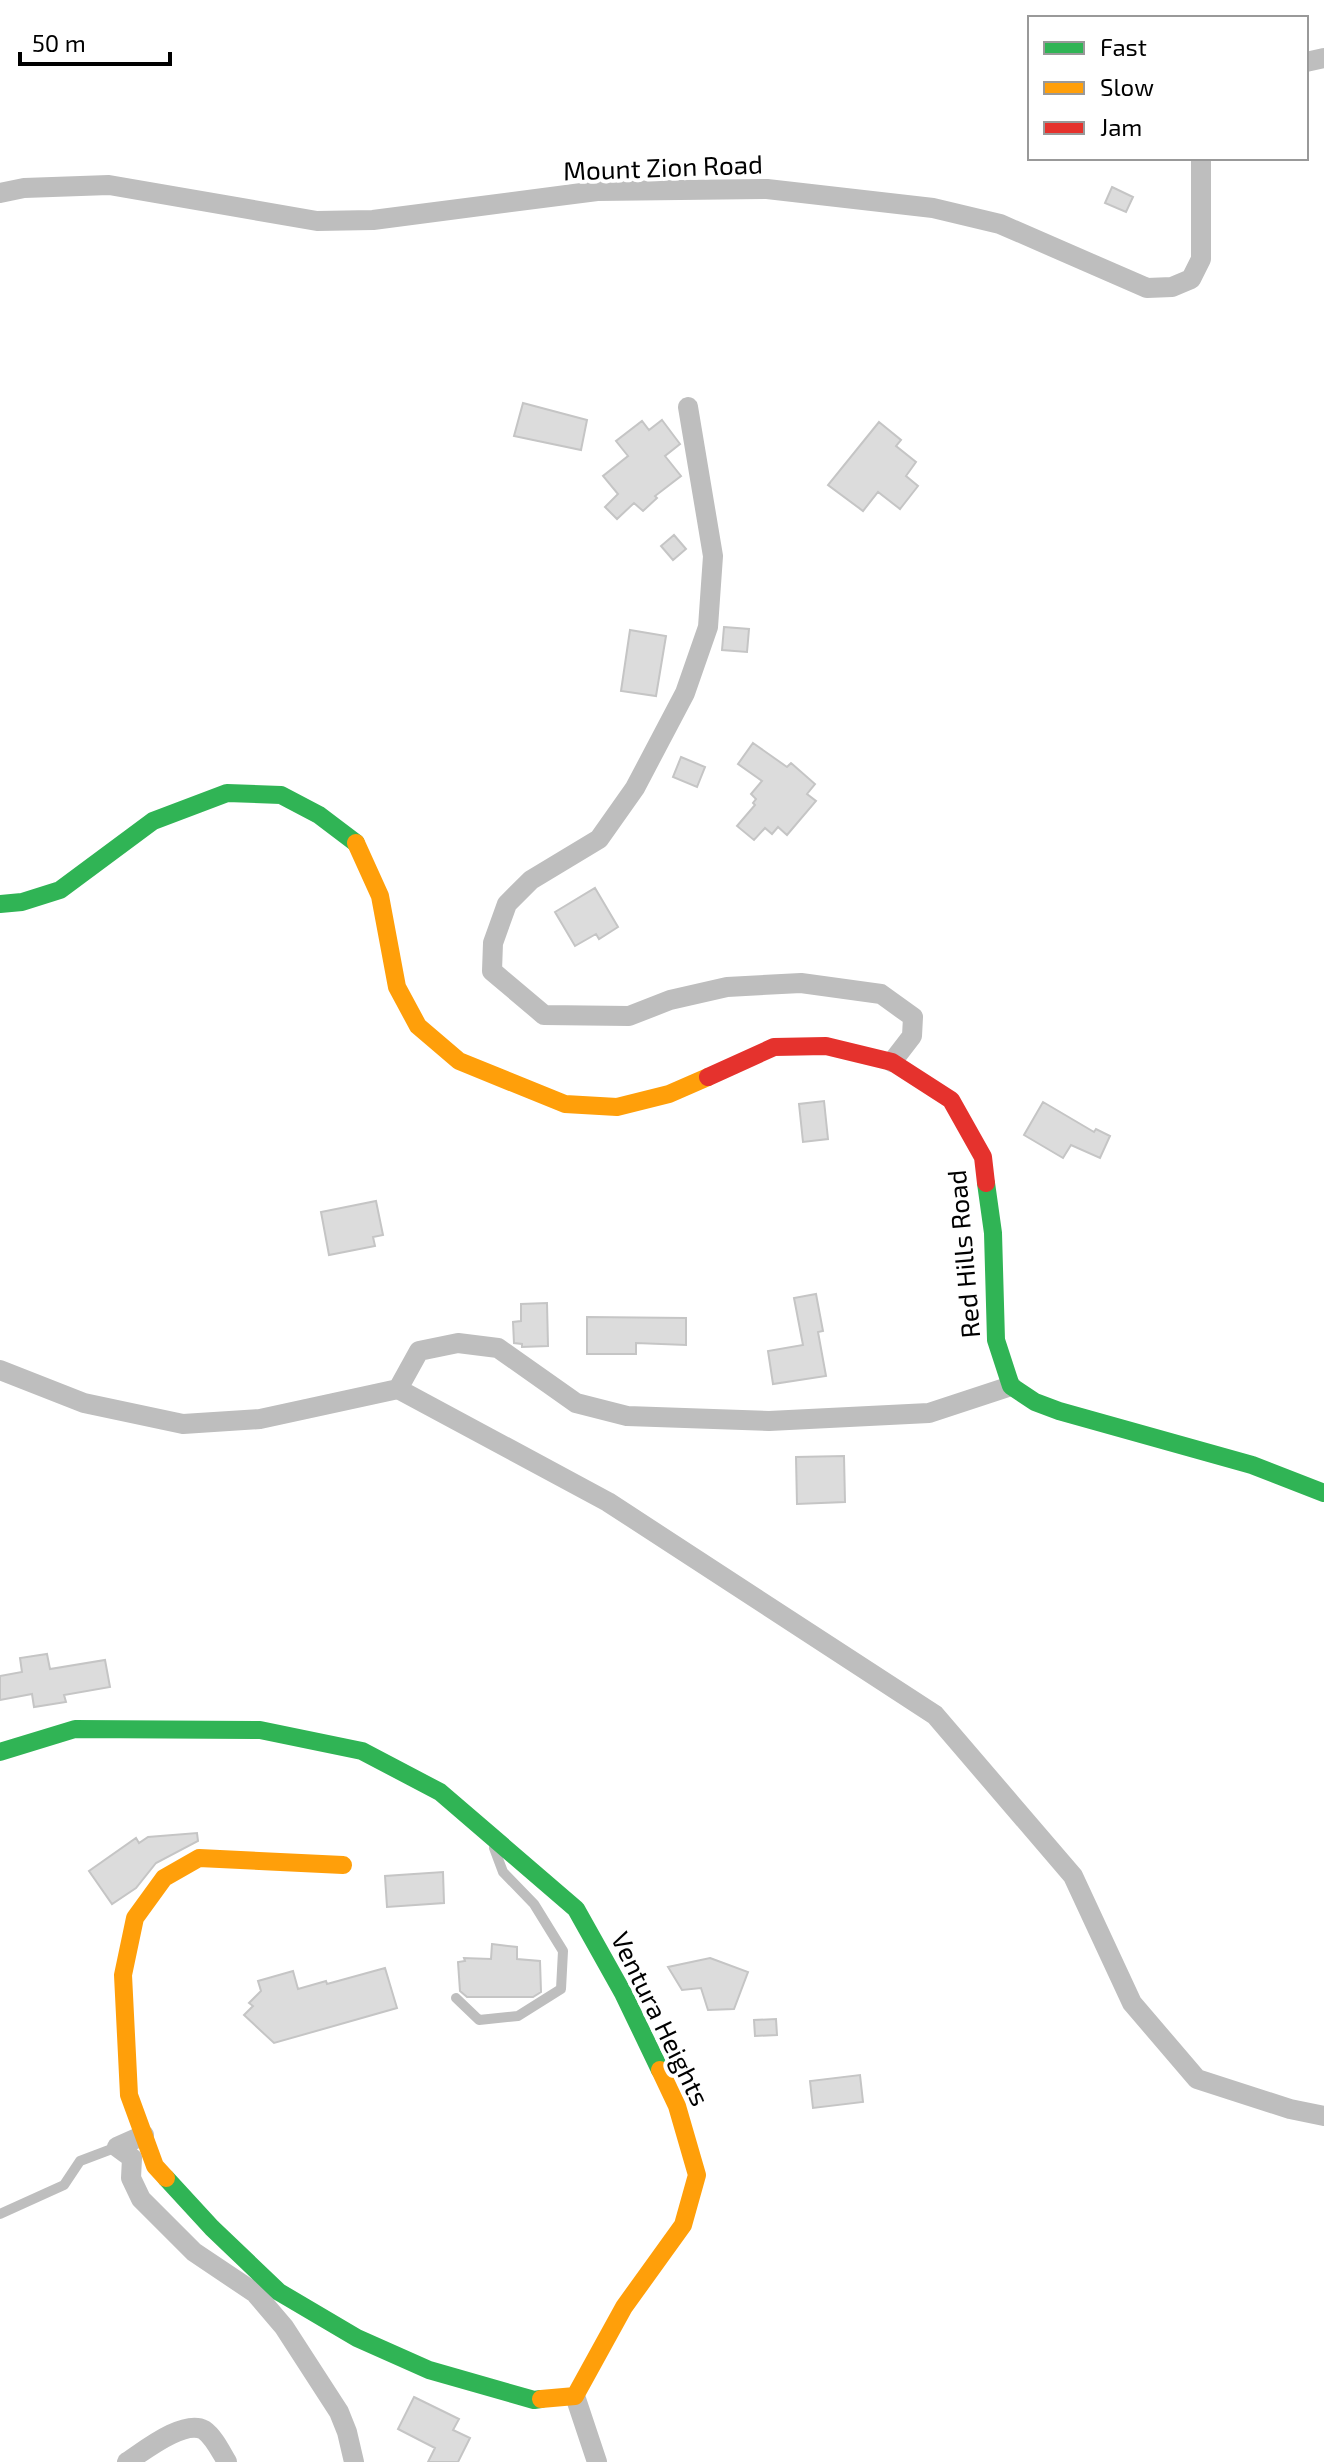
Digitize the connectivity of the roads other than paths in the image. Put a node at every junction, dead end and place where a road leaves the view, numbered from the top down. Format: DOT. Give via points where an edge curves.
graph roads {
  1 [pos="1201,160"];
  2 [pos="0,193"];
  3 [pos="688,407"];
  4 [pos="0,904"];
  5 [pos="892,1062"];
  6 [pos="0,1370"];
  7 [pos="1011,1386"];
  8 [pos="398,1389"];
  9 [pos="1324,1493"];
  10 [pos="0,1752"];
  11 [pos="487,1831"];
  12 [pos="343,1865"];
  13 [pos="456,1998"];
  14 [pos="1324,2116"];
  15 [pos="144,2135"];
  16 [pos="117,2147"];
  17 [pos="0,2214"];
  18 [pos="575,2396"];
  19 [pos="127,2462"];
  20 [pos="227,2462"];
  21 [pos="354,2462"];
  22 [pos="597,2462"];
  1 -- 2 [label="street, Mount Zion Road" via="1201,259 1191,279 1172,287 1147,288 1000,224 933,208 767,189 597,191 373,220 317,221 109,185"];
  3 -- 5 [label="street" via="713,556 708,627 685,693 635,788 599,839 531,880 507,904 493,943 492,971 544,1015 629,1016 727,987 801,983 881,994 913,1017 912,1036"];
  4 -- 5 [label="street, Red Hills Road" via="60,890 153,821 227,793 281,795 358,845 380,896 397,987 418,1026 459,1061 565,1104 617,1107 669,1094 774,1047 826,1046"];
  5 -- 7 [label="street, Red Hills Road" via="951,1100 983,1157 993,1233 996,1340"];
  6 -- 8 [label="street" via="84,1403 183,1424 260,1419"];
  7 -- 8 [label="street" via="929,1413 769,1421 627,1416 576,1403 498,1348 458,1343 419,1351"];
  7 -- 9 [label="street" via="1059,1411 1252,1465"];
  8 -- 14 [label="street" via="608,1502 935,1715 1073,1876 1132,2003 1197,2079"];
  10 -- 11 [label="street, Ventura Heights" via="75,1729 260,1730 362,1751 440,1792"];
  11 -- 13 [label="lane" via="503,1872 534,1904 563,1951 561,1989 518,2016 479,2020"];
  11 -- 18 [label="street, Ventura Heights" via="576,1909 677,2106 697,2175 683,2225 624,2307"];
  12 -- 15 [label="street" via="199,1858 164,1878 135,1918 123,1975 129,2095"];
  15 -- 16 [label="street"];
  15 -- 18 [label="street" via="155,2166 279,2292 357,2338 429,2370 534,2400"];
  16 -- 17 [label="lane" via="80,2161 64,2185"];
  16 -- 21 [label="street" via="132,2158 131,2178 141,2199 194,2252 255,2293 284,2327 339,2412"];
  18 -- 22 [label="street"];
  19 -- 20 [label="street" via="166,2437 199,2428"];
}
